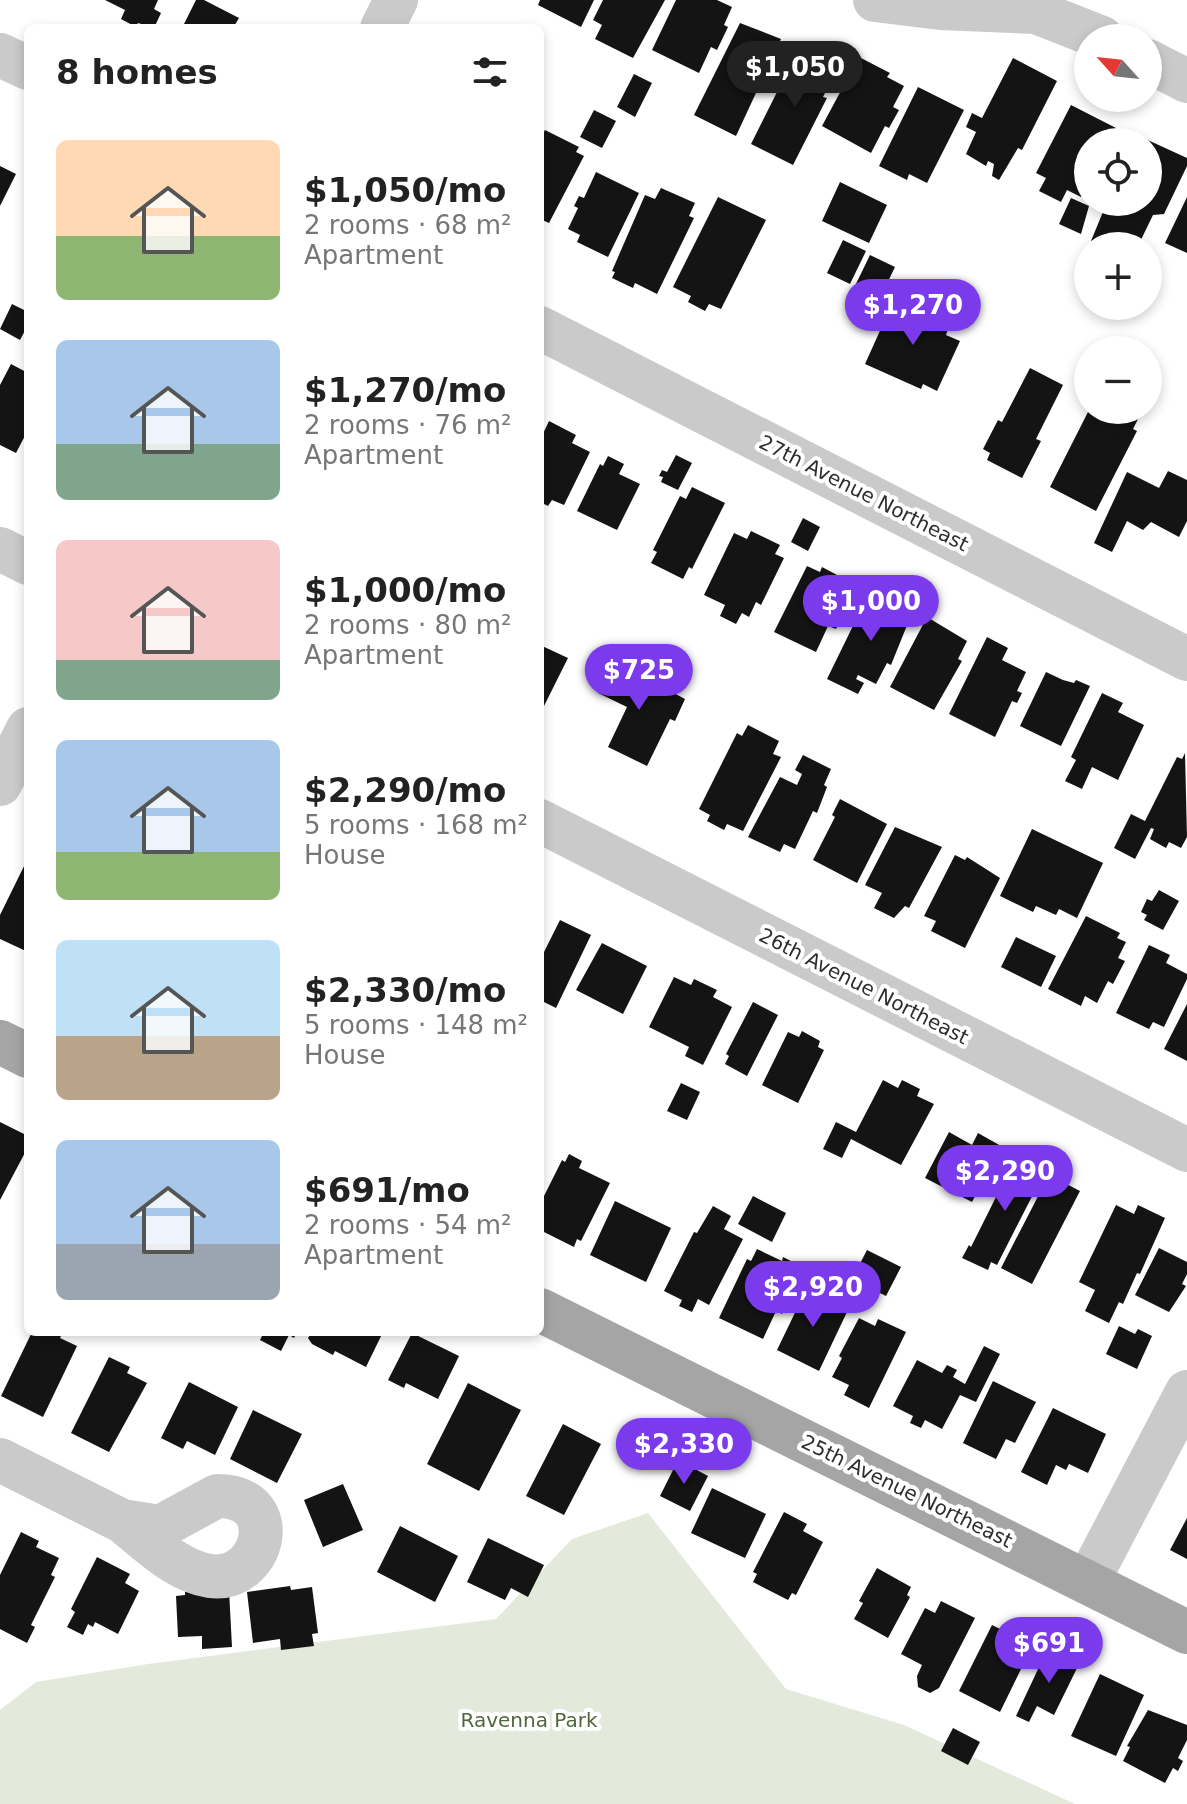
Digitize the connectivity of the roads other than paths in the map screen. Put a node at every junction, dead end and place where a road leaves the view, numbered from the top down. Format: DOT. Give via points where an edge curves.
graph roads {
  1 [pos="396,0"];
  2 [pos="875,0"];
  3 [pos="384,24"];
  4 [pos="1074,27"];
  5 [pos="0,55"];
  6 [pos="24,66"];
  7 [pos="1162,68"];
  8 [pos="1187,81"];
  9 [pos="544,330"];
  10 [pos="0,549"];
  11 [pos="24,561"];
  12 [pos="1187,659"];
  13 [pos="24,737"];
  14 [pos="0,784"];
  15 [pos="544,823"];
  16 [pos="0,1042"];
  17 [pos="24,1054"];
  18 [pos="1187,1150"];
  19 [pos="544,1312"];
  20 [pos="1187,1392"];
  21 [pos="0,1460"];
  22 [pos="122,1521"];
  23 [pos="1088,1581"];
  24 [pos="1187,1632"];
  1 -- 3 [label="street"];
  2 -- 4 [label="street" via="1036,12"];
  5 -- 6 [label="street"];
  7 -- 8 [label="street"];
  9 -- 12 [label="street, 27th Avenue Northeast"];
  10 -- 11 [label="street"];
  13 -- 14 [label="street"];
  15 -- 18 [label="street, 26th Avenue Northeast"];
  16 -- 17 [label="main road"];
  19 -- 23 [label="main road, 25th Avenue Northeast"];
  20 -- 23 [label="street"];
  21 -- 22 [label="street"];
  23 -- 24 [label="main road, 25th Avenue Northeast"];
}
